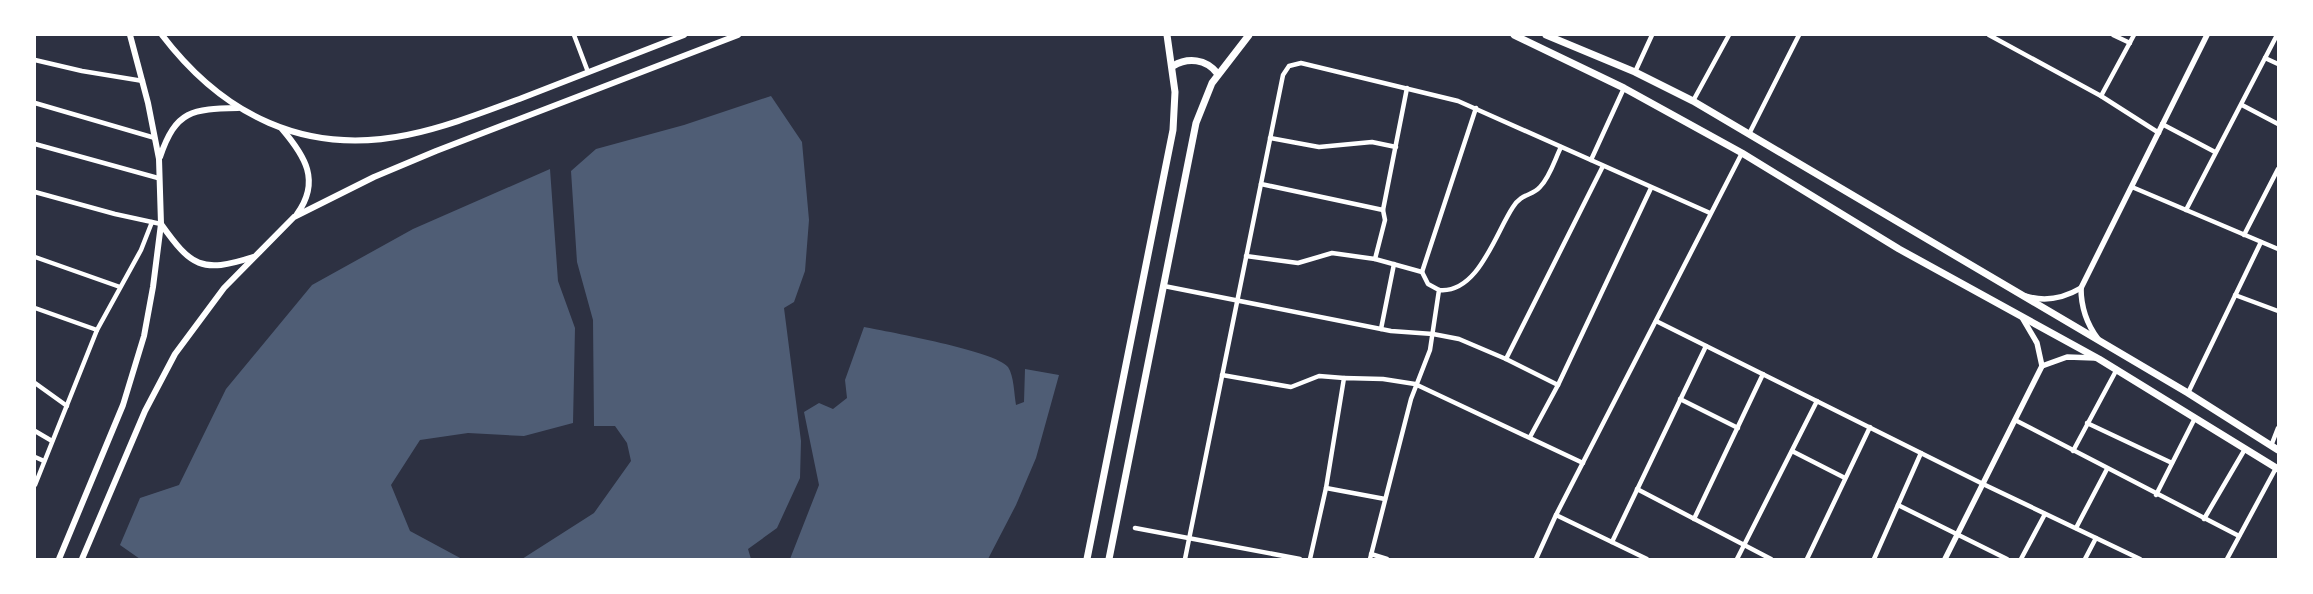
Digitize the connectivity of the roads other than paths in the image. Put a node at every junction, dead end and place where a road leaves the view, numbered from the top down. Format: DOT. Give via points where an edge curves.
graph roads {
  1 [pos="130,35"];
  2 [pos="162,35"];
  3 [pos="574,35"];
  4 [pos="684,35"];
  5 [pos="738,35"];
  6 [pos="1167,35"];
  7 [pos="1249,35"];
  8 [pos="1514,35"];
  9 [pos="1546,35"];
  10 [pos="1652,35"];
  11 [pos="1729,35"];
  12 [pos="1799,35"];
  13 [pos="1989,35"];
  14 [pos="2002,35"];
  15 [pos="2114,35"];
  16 [pos="2134,35"];
  17 [pos="2207,35"];
  18 [pos="2277,35"];
  19 [pos="1564,38"];
  20 [pos="1999,40"];
  21 [pos="2130,43"];
  22 [pos="2265,58"];
  23 [pos="35,60"];
  24 [pos="2278,64"];
  25 [pos="1173,66"];
  26 [pos="588,72"];
  27 [pos="1635,72"];
  28 [pos="1217,73"];
  29 [pos="142,81"];
  30 [pos="1407,88"];
  31 [pos="1624,88"];
  32 [pos="2101,96"];
  33 [pos="1693,101"];
  34 [pos="35,103"];
  35 [pos="2242,105"];
  36 [pos="238,108"];
  37 [pos="1476,108"];
  38 [pos="2162,124"];
  39 [pos="2278,124"];
  40 [pos="282,130"];
  41 [pos="2159,133"];
  42 [pos="1749,134"];
  43 [pos="155,138"];
  44 [pos="1270,138"];
  45 [pos="35,144"];
  46 [pos="1396,147"];
  47 [pos="1561,147"];
  48 [pos="2215,152"];
  49 [pos="1742,153"];
  50 [pos="159,159"];
  51 [pos="1592,160"];
  52 [pos="1603,166"];
  53 [pos="2278,169"];
  54 [pos="158,178"];
  55 [pos="1261,184"];
  56 [pos="2132,187"];
  57 [pos="1651,188"];
  58 [pos="35,192"];
  59 [pos="1382,210"];
  60 [pos="2186,210"];
  61 [pos="1710,213"];
  62 [pos="294,217"];
  63 [pos="152,222"];
  64 [pos="161,224"];
  65 [pos="2244,235"];
  66 [pos="2261,242"];
  67 [pos="2278,249"];
  68 [pos="1246,256"];
  69 [pos="253,257"];
  70 [pos="35,258"];
  71 [pos="1375,259"];
  72 [pos="1394,264"];
  73 [pos="1422,272"];
  74 [pos="1164,286"];
  75 [pos="120,287"];
  76 [pos="2081,288"];
  77 [pos="1439,290"];
  78 [pos="2021,294"];
  79 [pos="2235,295"];
  80 [pos="1236,302"];
  81 [pos="35,308"];
  82 [pos="2014,310"];
  83 [pos="2278,311"];
  84 [pos="1656,321"];
  85 [pos="97,330"];
  86 [pos="1381,330"];
  87 [pos="1433,334"];
  88 [pos="2099,341"];
  89 [pos="1706,346"];
  90 [pos="1506,359"];
  91 [pos="2099,359"];
  92 [pos="2042,366"];
  93 [pos="2116,369"];
  94 [pos="1763,374"];
  95 [pos="1222,375"];
  96 [pos="1344,378"];
  97 [pos="35,383"];
  98 [pos="1415,384"];
  99 [pos="1558,385"];
  100 [pos="2188,392"];
  101 [pos="1680,399"];
  102 [pos="1817,401"];
  103 [pos="67,406"];
  104 [pos="2196,418"];
  105 [pos="2015,420"];
  106 [pos="2087,423"];
  107 [pos="1870,427"];
  108 [pos="1738,428"];
  109 [pos="2278,428"];
  110 [pos="35,432"];
  111 [pos="1530,437"];
  112 [pos="52,441"];
  113 [pos="2275,448"];
  114 [pos="2245,449"];
  115 [pos="1792,451"];
  116 [pos="2073,451"];
  117 [pos="1921,453"];
  118 [pos="35,457"];
  119 [pos="44,461"];
  120 [pos="1584,463"];
  121 [pos="2172,463"];
  122 [pos="2277,468"];
  123 [pos="2107,469"];
  124 [pos="1846,478"];
  125 [pos="1983,484"];
  126 [pos="35,485"];
  127 [pos="1326,488"];
  128 [pos="1637,490"];
  129 [pos="2156,495"];
  130 [pos="1385,499"];
  131 [pos="1898,505"];
  132 [pos="2046,514"];
  133 [pos="1556,515"];
  134 [pos="1694,519"];
  135 [pos="2204,519"];
  136 [pos="1135,528"];
  137 [pos="2076,528"];
  138 [pos="1957,535"];
  139 [pos="2239,536"];
  140 [pos="1189,538"];
  141 [pos="2096,538"];
  142 [pos="1612,542"];
  143 [pos="1744,545"];
  144 [pos="1370,557"];
  145 [pos="59,559"];
  146 [pos="82,559"];
  147 [pos="1087,559"];
  148 [pos="1109,559"];
  149 [pos="1185,559"];
  150 [pos="1300,559"];
  151 [pos="1310,559"];
  152 [pos="1387,559"];
  153 [pos="1536,559"];
  154 [pos="1647,559"];
  155 [pos="1738,559"];
  156 [pos="1771,559"];
  157 [pos="1807,559"];
  158 [pos="1874,559"];
  159 [pos="1945,559"];
  160 [pos="2007,559"];
  161 [pos="2021,559"];
  162 [pos="2085,559"];
  163 [pos="2140,559"];
  164 [pos="2227,559"];
  1 -- 29 [label="main road"];
  2 -- 36 [label="main road" via="195,74"];
  3 -- 26 [label="street"];
  4 -- 26 [label="main road"];
  5 -- 62 [label="main road" via="436,151"];
  6 -- 25 [label="main road"];
  7 -- 28 [label="main road"];
  8 -- 31 [label="main road"];
  9 -- 19 [label="main road"];
  10 -- 27 [label="street"];
  11 -- 33 [label="street"];
  12 -- 42 [label="street"];
  13 -- 20 [label="street"];
  14 -- 20 [label="street"];
  15 -- 21 [label="street"];
  16 -- 21 [label="street"];
  17 -- 38 [label="street"];
  18 -- 22 [label="street"];
  19 -- 27 [label="main road"];
  20 -- 32 [label="street"];
  21 -- 32 [label="street"];
  22 -- 24 [label="street"];
  22 -- 35 [label="street"];
  23 -- 29 [label="street" via="82,72"];
  25 -- 28 [label="main road" via="1194,60 1210,66"];
  25 -- 147 [label="main road" via="1173,130"];
  26 -- 40 [label="main road" via="472,116 386,139 335,139"];
  27 -- 33 [label="main road"];
  28 -- 74 [label="main road" via="1206,92 1196,123"];
  29 -- 43 [label="main road"];
  30 -- 37 [label="street"];
  30 -- 44 [label="street" via="1301,63 1293,64 1282,76"];
  30 -- 46 [label="street"];
  31 -- 49 [label="main road"];
  31 -- 51 [label="street"];
  32 -- 41 [label="street"];
  33 -- 42 [label="main road"];
  34 -- 43 [label="street"];
  35 -- 39 [label="street"];
  35 -- 48 [label="street"];
  36 -- 40 [label="main road"];
  36 -- 50 [label="main road" via="210,109 188,115 171,129"];
  37 -- 47 [label="street"];
  37 -- 73 [label="street"];
  38 -- 41 [label="street"];
  38 -- 48 [label="street"];
  40 -- 62 [label="main road" via="299,149 308,170 307,195"];
  41 -- 56 [label="street"];
  42 -- 78 [label="main road"];
  43 -- 50 [label="main road"];
  44 -- 46 [label="street" via="1319,147 1372,142"];
  44 -- 55 [label="street"];
  45 -- 54 [label="street"];
  46 -- 59 [label="street"];
  47 -- 51 [label="street"];
  47 -- 77 [label="street" via="1540,187 1526,194 1514,206 1473,276 1454,290"];
  48 -- 60 [label="street"];
  49 -- 61 [label="street"];
  49 -- 82 [label="main road" via="1899,249"];
  50 -- 54 [label="main road"];
  51 -- 52 [label="street"];
  52 -- 57 [label="street"];
  52 -- 90 [label="street"];
  53 -- 65 [label="street"];
  54 -- 64 [label="main road"];
  55 -- 59 [label="street"];
  55 -- 68 [label="street"];
  56 -- 60 [label="street"];
  56 -- 76 [label="street"];
  57 -- 61 [label="street"];
  57 -- 99 [label="street"];
  58 -- 63 [label="street"];
  59 -- 71 [label="street" via="1386,216"];
  60 -- 65 [label="street"];
  61 -- 84 [label="street"];
  62 -- 69 [label="main road"];
  63 -- 64 [label="street"];
  63 -- 75 [label="street"];
  64 -- 69 [label="main road" via="180,250 203,265 218,266"];
  64 -- 145 [label="main road" via="144,336 134,375"];
  65 -- 66 [label="street"];
  66 -- 67 [label="street"];
  66 -- 79 [label="street"];
  68 -- 71 [label="street" via="1298,263 1326,254"];
  68 -- 80 [label="street"];
  69 -- 146 [label="main road" via="210,304 159,383"];
  70 -- 75 [label="street"];
  71 -- 72 [label="street"];
  72 -- 73 [label="street"];
  72 -- 86 [label="street"];
  73 -- 77 [label="street" via="1428,284"];
  74 -- 80 [label="street"];
  74 -- 148 [label="main road"];
  75 -- 85 [label="street"];
  76 -- 78 [label="street" via="2052,299"];
  76 -- 88 [label="street" via="2085,316"];
  77 -- 87 [label="street"];
  78 -- 88 [label="main road"];
  79 -- 83 [label="street"];
  79 -- 100 [label="street"];
  80 -- 86 [label="street"];
  80 -- 95 [label="street"];
  81 -- 85 [label="street"];
  82 -- 91 [label="main road"];
  82 -- 92 [label="street" via="2034,335"];
  84 -- 89 [label="street"];
  84 -- 120 [label="street"];
  85 -- 103 [label="street"];
  86 -- 87 [label="street"];
  87 -- 90 [label="street" via="1459,339"];
  87 -- 98 [label="street" via="1430,350"];
  88 -- 100 [label="main road"];
  89 -- 94 [label="street"];
  89 -- 101 [label="street"];
  90 -- 99 [label="street"];
  91 -- 92 [label="street" via="2067,357"];
  91 -- 93 [label="main road"];
  92 -- 105 [label="street"];
  93 -- 104 [label="main road"];
  93 -- 106 [label="street"];
  94 -- 102 [label="street"];
  94 -- 108 [label="street"];
  95 -- 96 [label="street" via="1291,387 1319,376"];
  95 -- 140 [label="street"];
  96 -- 98 [label="street"];
  96 -- 127 [label="street"];
  97 -- 103 [label="street"];
  98 -- 111 [label="street"];
  98 -- 130 [label="street"];
  99 -- 111 [label="street"];
  100 -- 113 [label="main road"];
  101 -- 108 [label="street"];
  101 -- 128 [label="street"];
  102 -- 107 [label="street"];
  102 -- 115 [label="street"];
  103 -- 112 [label="street"];
  104 -- 114 [label="main road"];
  104 -- 121 [label="street"];
  105 -- 116 [label="street"];
  105 -- 125 [label="street"];
  106 -- 116 [label="street"];
  106 -- 121 [label="street"];
  107 -- 117 [label="street"];
  107 -- 124 [label="street"];
  108 -- 134 [label="street"];
  109 -- 113 [label="street"];
  110 -- 112 [label="street"];
  111 -- 120 [label="street"];
  112 -- 119 [label="street"];
  114 -- 122 [label="main road"];
  114 -- 135 [label="street"];
  115 -- 124 [label="street"];
  115 -- 143 [label="street"];
  116 -- 123 [label="street"];
  117 -- 125 [label="street"];
  117 -- 131 [label="street"];
  118 -- 119 [label="street"];
  119 -- 126 [label="street"];
  120 -- 133 [label="street"];
  121 -- 129 [label="street"];
  122 -- 139 [label="street"];
  123 -- 129 [label="street"];
  123 -- 137 [label="street"];
  124 -- 157 [label="street"];
  125 -- 132 [label="street"];
  125 -- 138 [label="street"];
  127 -- 130 [label="street"];
  127 -- 151 [label="street"];
  128 -- 134 [label="street"];
  128 -- 142 [label="street"];
  129 -- 135 [label="street"];
  130 -- 144 [label="street"];
  131 -- 138 [label="street"];
  131 -- 158 [label="street"];
  132 -- 137 [label="street"];
  132 -- 161 [label="street"];
  133 -- 142 [label="street"];
  133 -- 153 [label="street"];
  134 -- 143 [label="street"];
  135 -- 139 [label="street"];
  136 -- 140 [label="street"];
  137 -- 141 [label="street"];
  138 -- 159 [label="street"];
  138 -- 160 [label="street"];
  139 -- 164 [label="street"];
  140 -- 149 [label="street"];
  140 -- 150 [label="street"];
  141 -- 162 [label="street"];
  141 -- 163 [label="street"];
  142 -- 154 [label="street"];
  143 -- 155 [label="street"];
  143 -- 156 [label="street"];
  144 -- 152 [label="street"];
}
